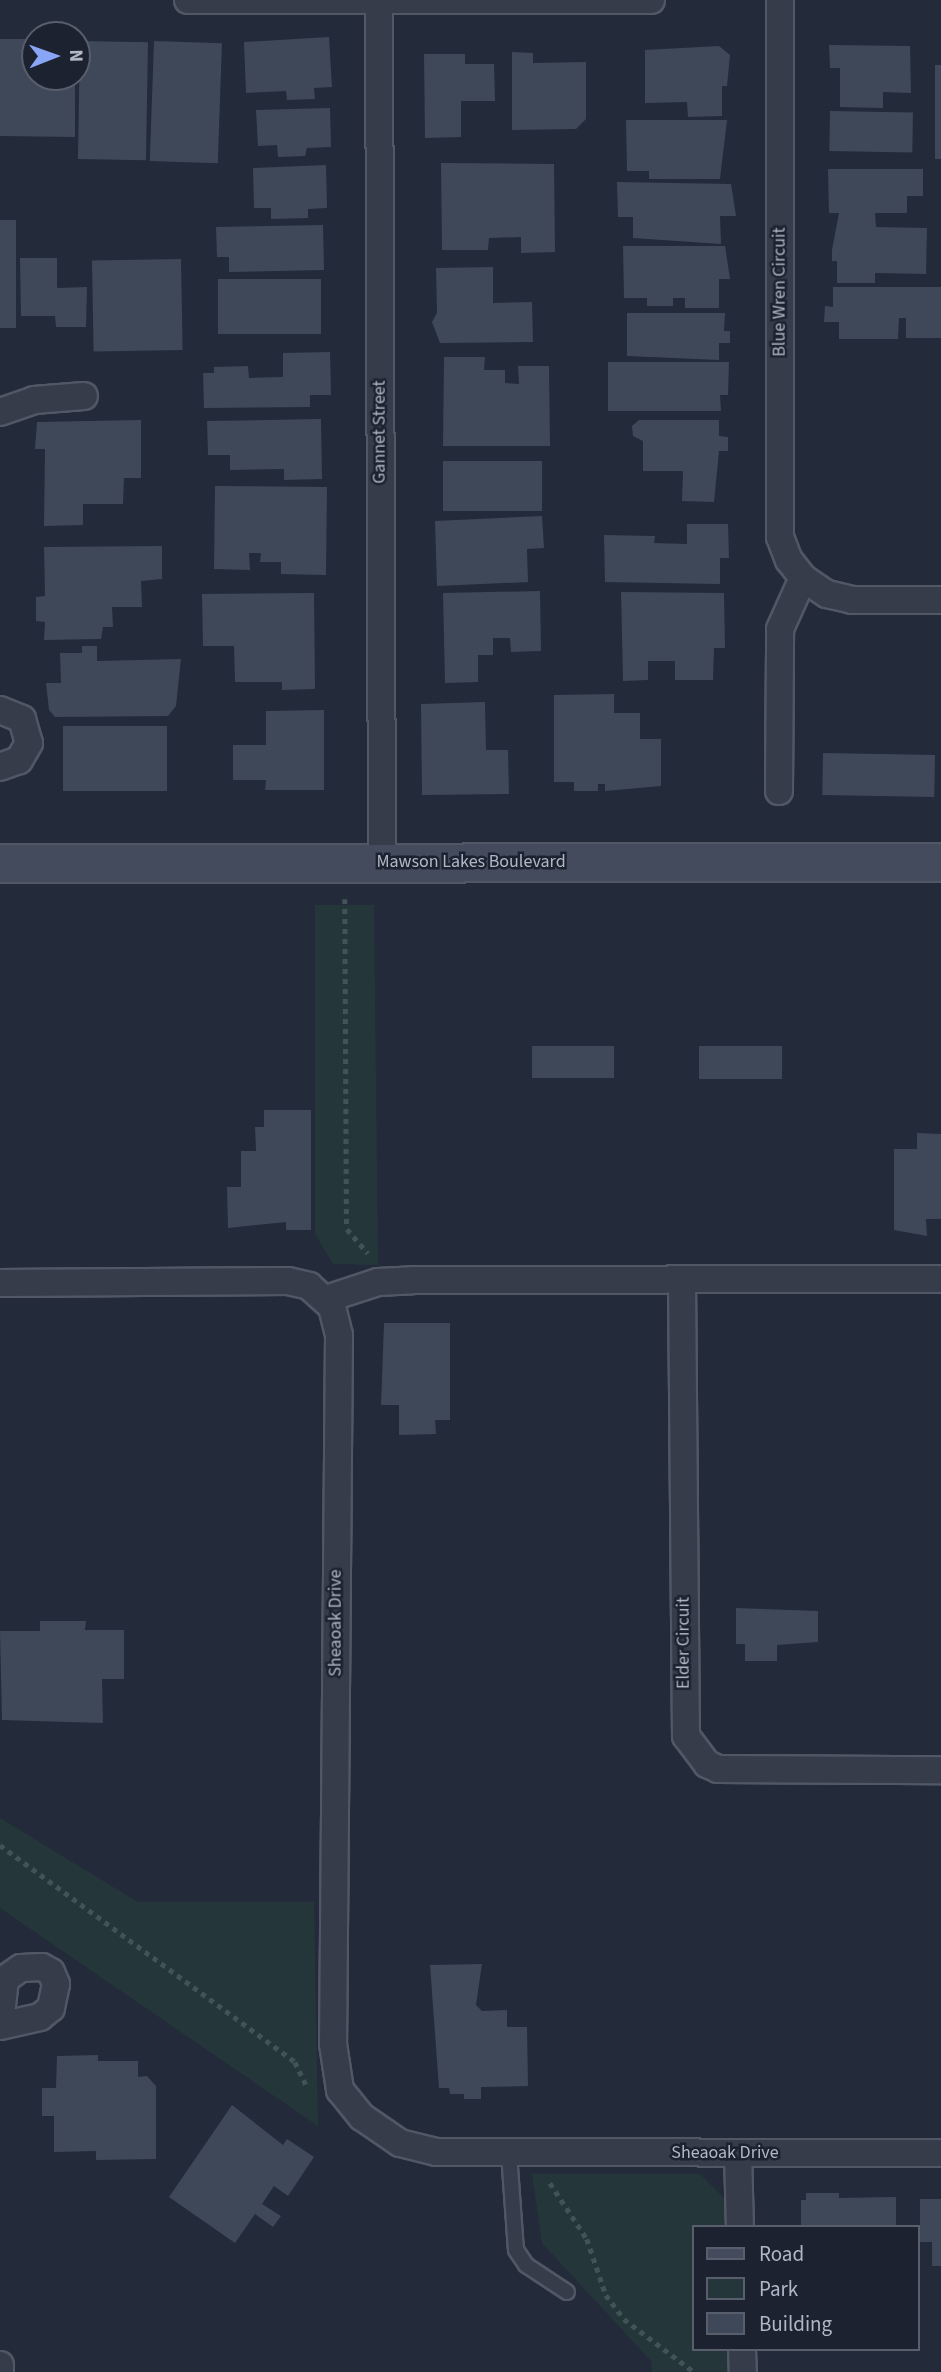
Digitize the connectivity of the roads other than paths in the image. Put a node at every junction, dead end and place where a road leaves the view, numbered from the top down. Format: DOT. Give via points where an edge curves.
graph roads {
  1 [pos="188,0"];
  2 [pos="651,0"];
  3 [pos="780,0"];
  4 [pos="379,2"];
  5 [pos="84,396"];
  6 [pos="0,412"];
  7 [pos="803,578"];
  8 [pos="941,600"];
  9 [pos="0,710"];
  10 [pos="0,767"];
  11 [pos="779,791"];
  12 [pos="382,862"];
  13 [pos="941,862"];
  14 [pos="0,863"];
  15 [pos="941,1279"];
  16 [pos="682,1280"];
  17 [pos="0,1283"];
  18 [pos="326,1299"];
  19 [pos="941,1770"];
  20 [pos="509,2152"];
  21 [pos="738,2153"];
  22 [pos="941,2153"];
  23 [pos="740,2225"];
  24 [pos="567,2292"];
  25 [pos="743,2351"];
  26 [pos="0,2365"];
  27 [pos="0,2372"];
  28 [pos="743,2372"];
  1 -- 4 [label="street"];
  2 -- 4 [label="street"];
  3 -- 7 [label="street, Blue Wren Circuit" via="780,537"];
  4 -- 12 [label="street, Gannet Street"];
  5 -- 6 [label="street" via="34,400"];
  7 -- 8 [label="street, Blue Wren Circuit" via="827,594 852,600"];
  7 -- 11 [label="street" via="780,629"];
  9 -- 10 [label="street" via="22,719 29,743 19,760"];
  12 -- 13 [label="street, Mawson Lakes Boulevard"];
  12 -- 14 [label="street, Mawson Lakes Boulevard"];
  15 -- 16 [label="street"];
  16 -- 18 [label="street" via="390,1281"];
  16 -- 19 [label="street, Elder Circuit" via="687,1736 707,1764 718,1769"];
  17 -- 18 [label="street" via="288,1280 309,1286"];
  18 -- 20 [label="street, Sheaoak Drive" via="336,1317 338,1335 333,2044 340,2090 362,2117 400,2143 436,2151"];
  20 -- 21 [label="street, Sheaoak Drive"];
  20 -- 24 [label="lane" via="516,2250 526,2265"];
  21 -- 22 [label="street, Sheaoak Drive"];
  21 -- 23 [label="street"];
  25 -- 28 [label="street"];
  26 -- 27 [label="street"];
}
